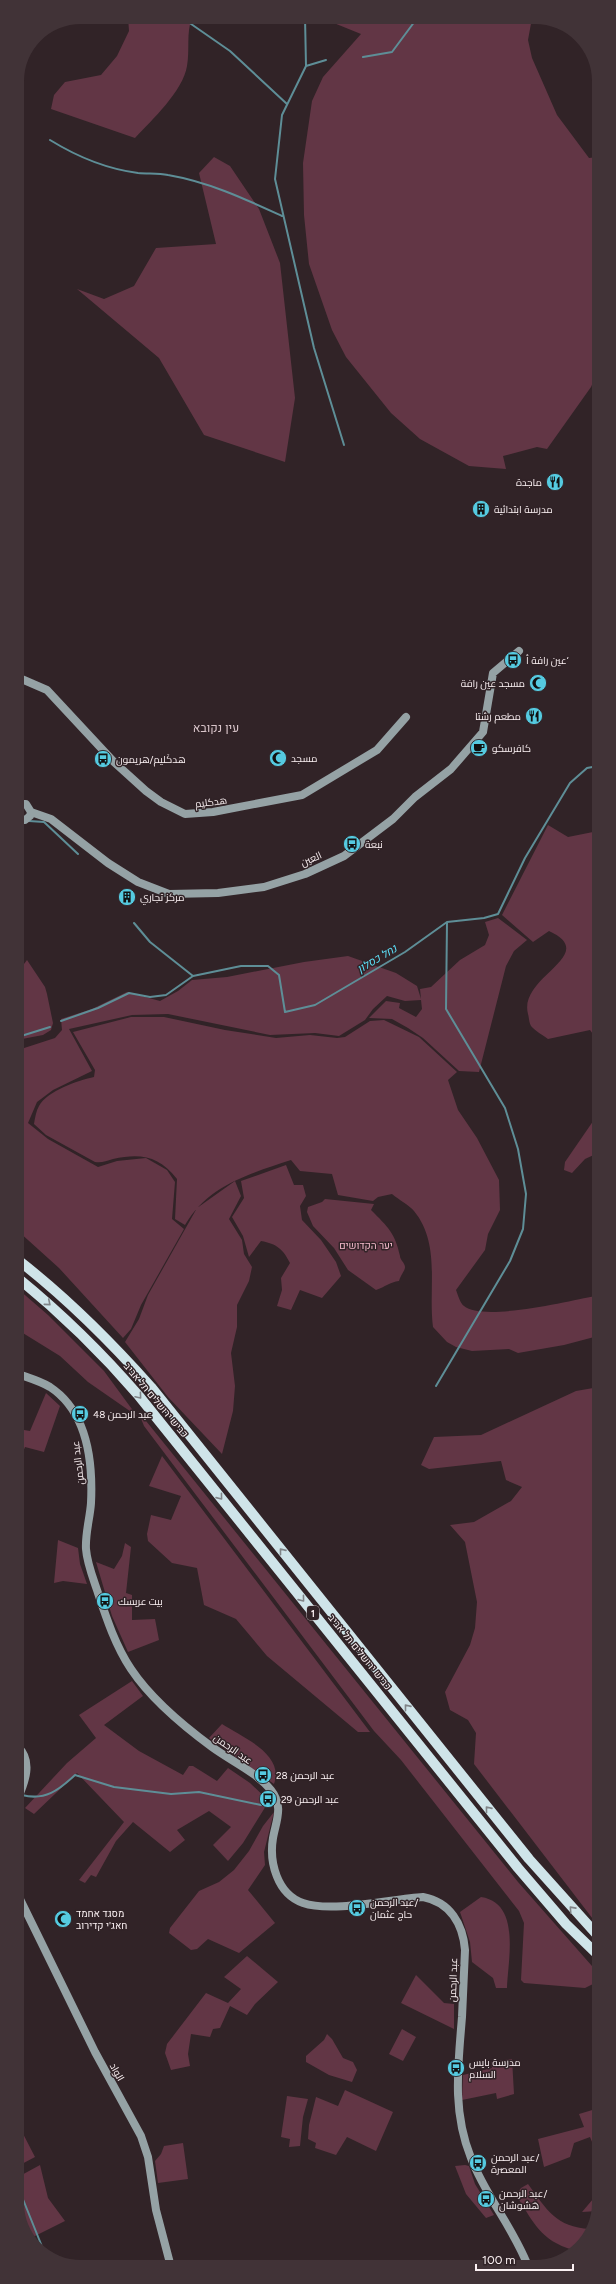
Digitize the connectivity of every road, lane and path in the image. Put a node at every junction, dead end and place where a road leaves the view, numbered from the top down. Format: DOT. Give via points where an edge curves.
graph roads {
  1 [pos="519,651"];
  2 [pos="24,680"];
  3 [pos="406,717"];
  4 [pos="24,804"];
  5 [pos="31,812"];
  6 [pos="24,821"];
  7 [pos="24,1265"];
  8 [pos="24,1283"];
  9 [pos="24,1377"];
  10 [pos="24,1756"];
  11 [pos="24,1780"];
  12 [pos="24,1907"];
  13 [pos="592,1929"];
  14 [pos="592,1949"];
  15 [pos="169,2260"];
  16 [pos="525,2260"];
  1 -- 5 [label="street, العين" via="493,673 484,732 451,769 414,797 393,819 344,856 305,874 264,887 218,893 169,894 138,882 108,864 51,819"];
  2 -- 3 [label="street, هدكليم" via="47,690 114,762 146,791 185,814 213,812 302,795 377,750"];
  4 -- 5 [label="street, العين"];
  5 -- 6 [label="street" via="28,819"];
  13 -- 7 [label="highway, כביש ירושלים תל אביב / 1, one-way" via="529,1859 143,1378 76,1309"];
  8 -- 14 [label="highway, כביש ירושלים תל אביב / 1, one-way" via="67,1320 140,1396 518,1868 561,1919"];
  9 -- 16 [label="street, عبد الرحمن" via="58,1394 74,1413 85,1435 91,1491 87,1554 123,1656 140,1681 175,1717 272,1791 279,1811 273,1838 272,1863 274,1873 286,1890 302,1903 323,1906 423,1897 447,1908 459,1923 465,1950 457,2099 459,2119 471,2158 486,2192 511,2230"];
  10 -- 11 [label="street" via="27,1771"];
  12 -- 15 [label="street, الواد" via="94,2052 141,2136 148,2156 156,2210"];
}
